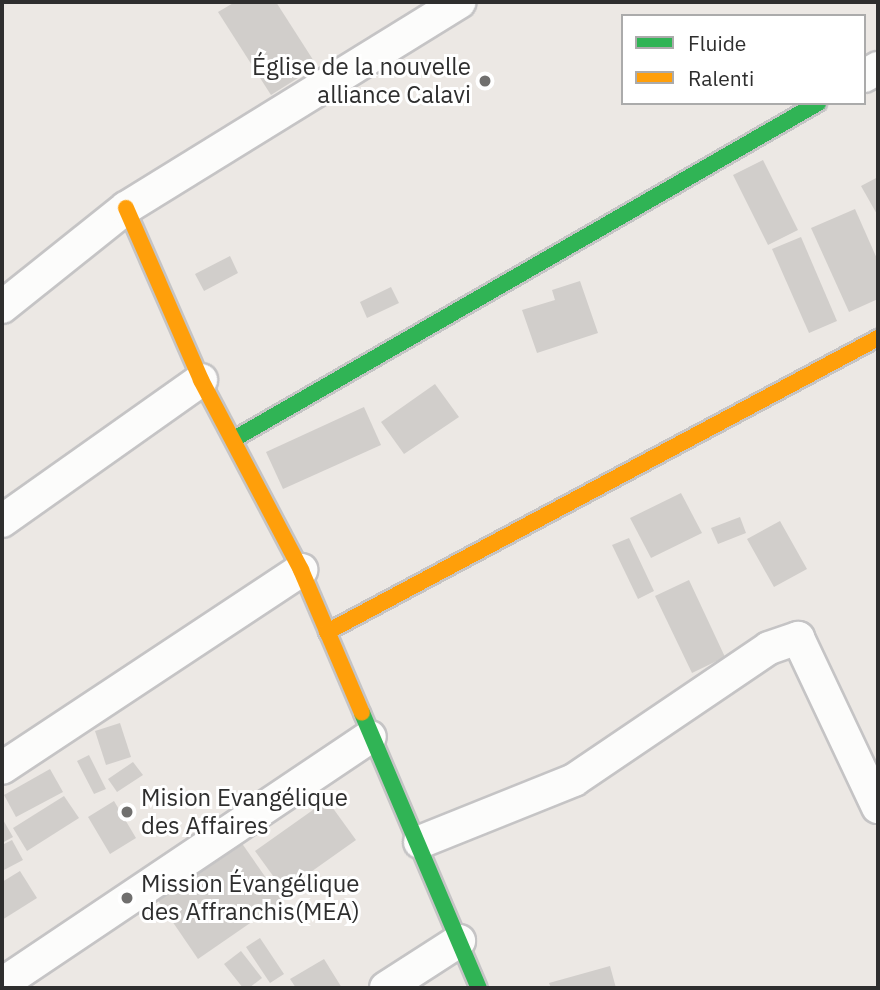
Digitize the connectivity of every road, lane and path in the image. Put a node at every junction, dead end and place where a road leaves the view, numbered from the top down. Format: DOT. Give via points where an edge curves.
graph roads {
  1 [pos="459,2"];
  2 [pos="815,105"];
  3 [pos="126,208"];
  4 [pos="2,307"];
  5 [pos="878,338"];
  6 [pos="201,380"];
  7 [pos="234,439"];
  8 [pos="2,522"];
  9 [pos="301,570"];
  10 [pos="327,632"];
  11 [pos="370,737"];
  12 [pos="2,768"];
  13 [pos="878,807"];
  14 [pos="420,842"];
  15 [pos="459,941"];
  16 [pos="2,984"];
  17 [pos="386,988"];
  18 [pos="479,988"];
  1 -- 3 [label="street"];
  2 -- 7 [label="street"];
  3 -- 4 [label="street"];
  3 -- 6 [label="street"];
  5 -- 10 [label="street"];
  6 -- 7 [label="street"];
  6 -- 8 [label="street"];
  7 -- 9 [label="street"];
  9 -- 10 [label="street"];
  9 -- 12 [label="street"];
  10 -- 11 [label="street"];
  11 -- 14 [label="street"];
  11 -- 16 [label="street"];
  13 -- 14 [label="street" via="798,638 758,655 574,780"];
  14 -- 15 [label="street"];
  15 -- 17 [label="street"];
  15 -- 18 [label="street"];
}
